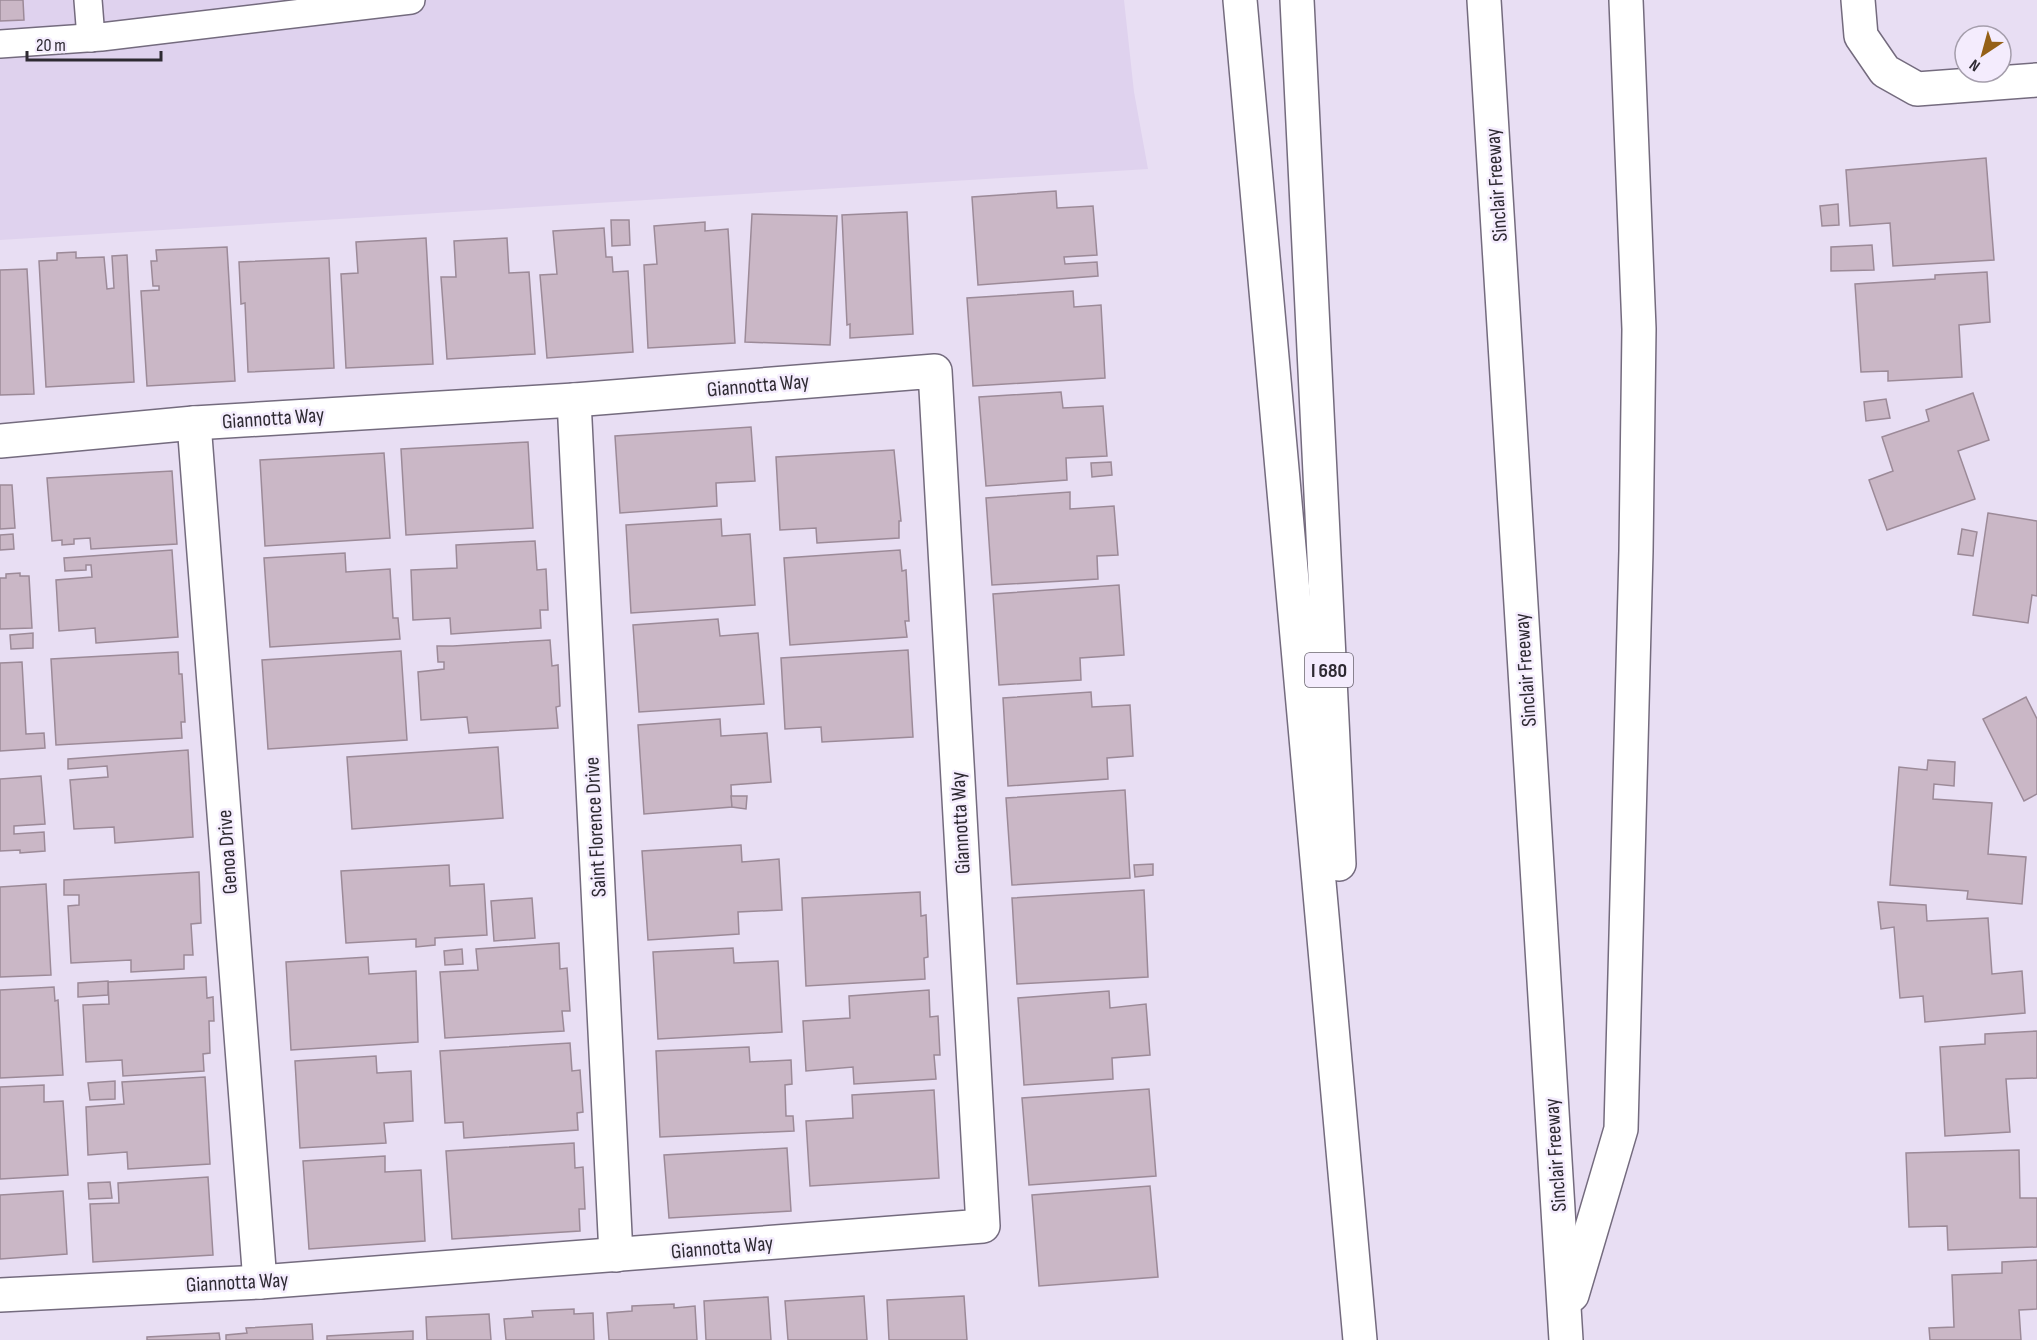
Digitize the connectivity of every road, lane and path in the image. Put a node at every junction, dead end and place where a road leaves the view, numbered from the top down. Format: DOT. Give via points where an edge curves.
graph roads {
  1 [pos="88,0"];
  2 [pos="411,0"];
  3 [pos="1240,0"];
  4 [pos="1297,0"];
  5 [pos="1484,0"];
  6 [pos="1626,0"];
  7 [pos="1858,0"];
  8 [pos="91,38"];
  9 [pos="0,44"];
  10 [pos="2037,80"];
  11 [pos="574,399"];
  12 [pos="194,423"];
  13 [pos="0,441"];
  14 [pos="615,1255"];
  15 [pos="261,1282"];
  16 [pos="0,1295"];
  17 [pos="1566,1329"];
  18 [pos="1361,1340"];
  1 -- 8 [label="lane"];
  2 -- 8 [label="lane"];
  3 -- 18 [label="main road"];
  4 -- 18 [label="main road, I 680"];
  5 -- 17 [label="main road, Sinclair Freeway"];
  6 -- 17 [label="main road" via="1639,329 1621,1129"];
  7 -- 10 [label="main road" via="1861,36 1884,71 1917,89"];
  8 -- 9 [label="lane"];
  11 -- 12 [label="main road, Giannotta Way"];
  11 -- 14 [label="main road, Saint Florence Drive"];
  11 -- 14 [label="main road, Giannotta Way" via="934,371 983,1226"];
  12 -- 13 [label="main road, Giannotta Way"];
  12 -- 15 [label="main road, Genoa Drive"];
  14 -- 15 [label="main road, Giannotta Way"];
  15 -- 16 [label="main road, Giannotta Way"];
}
